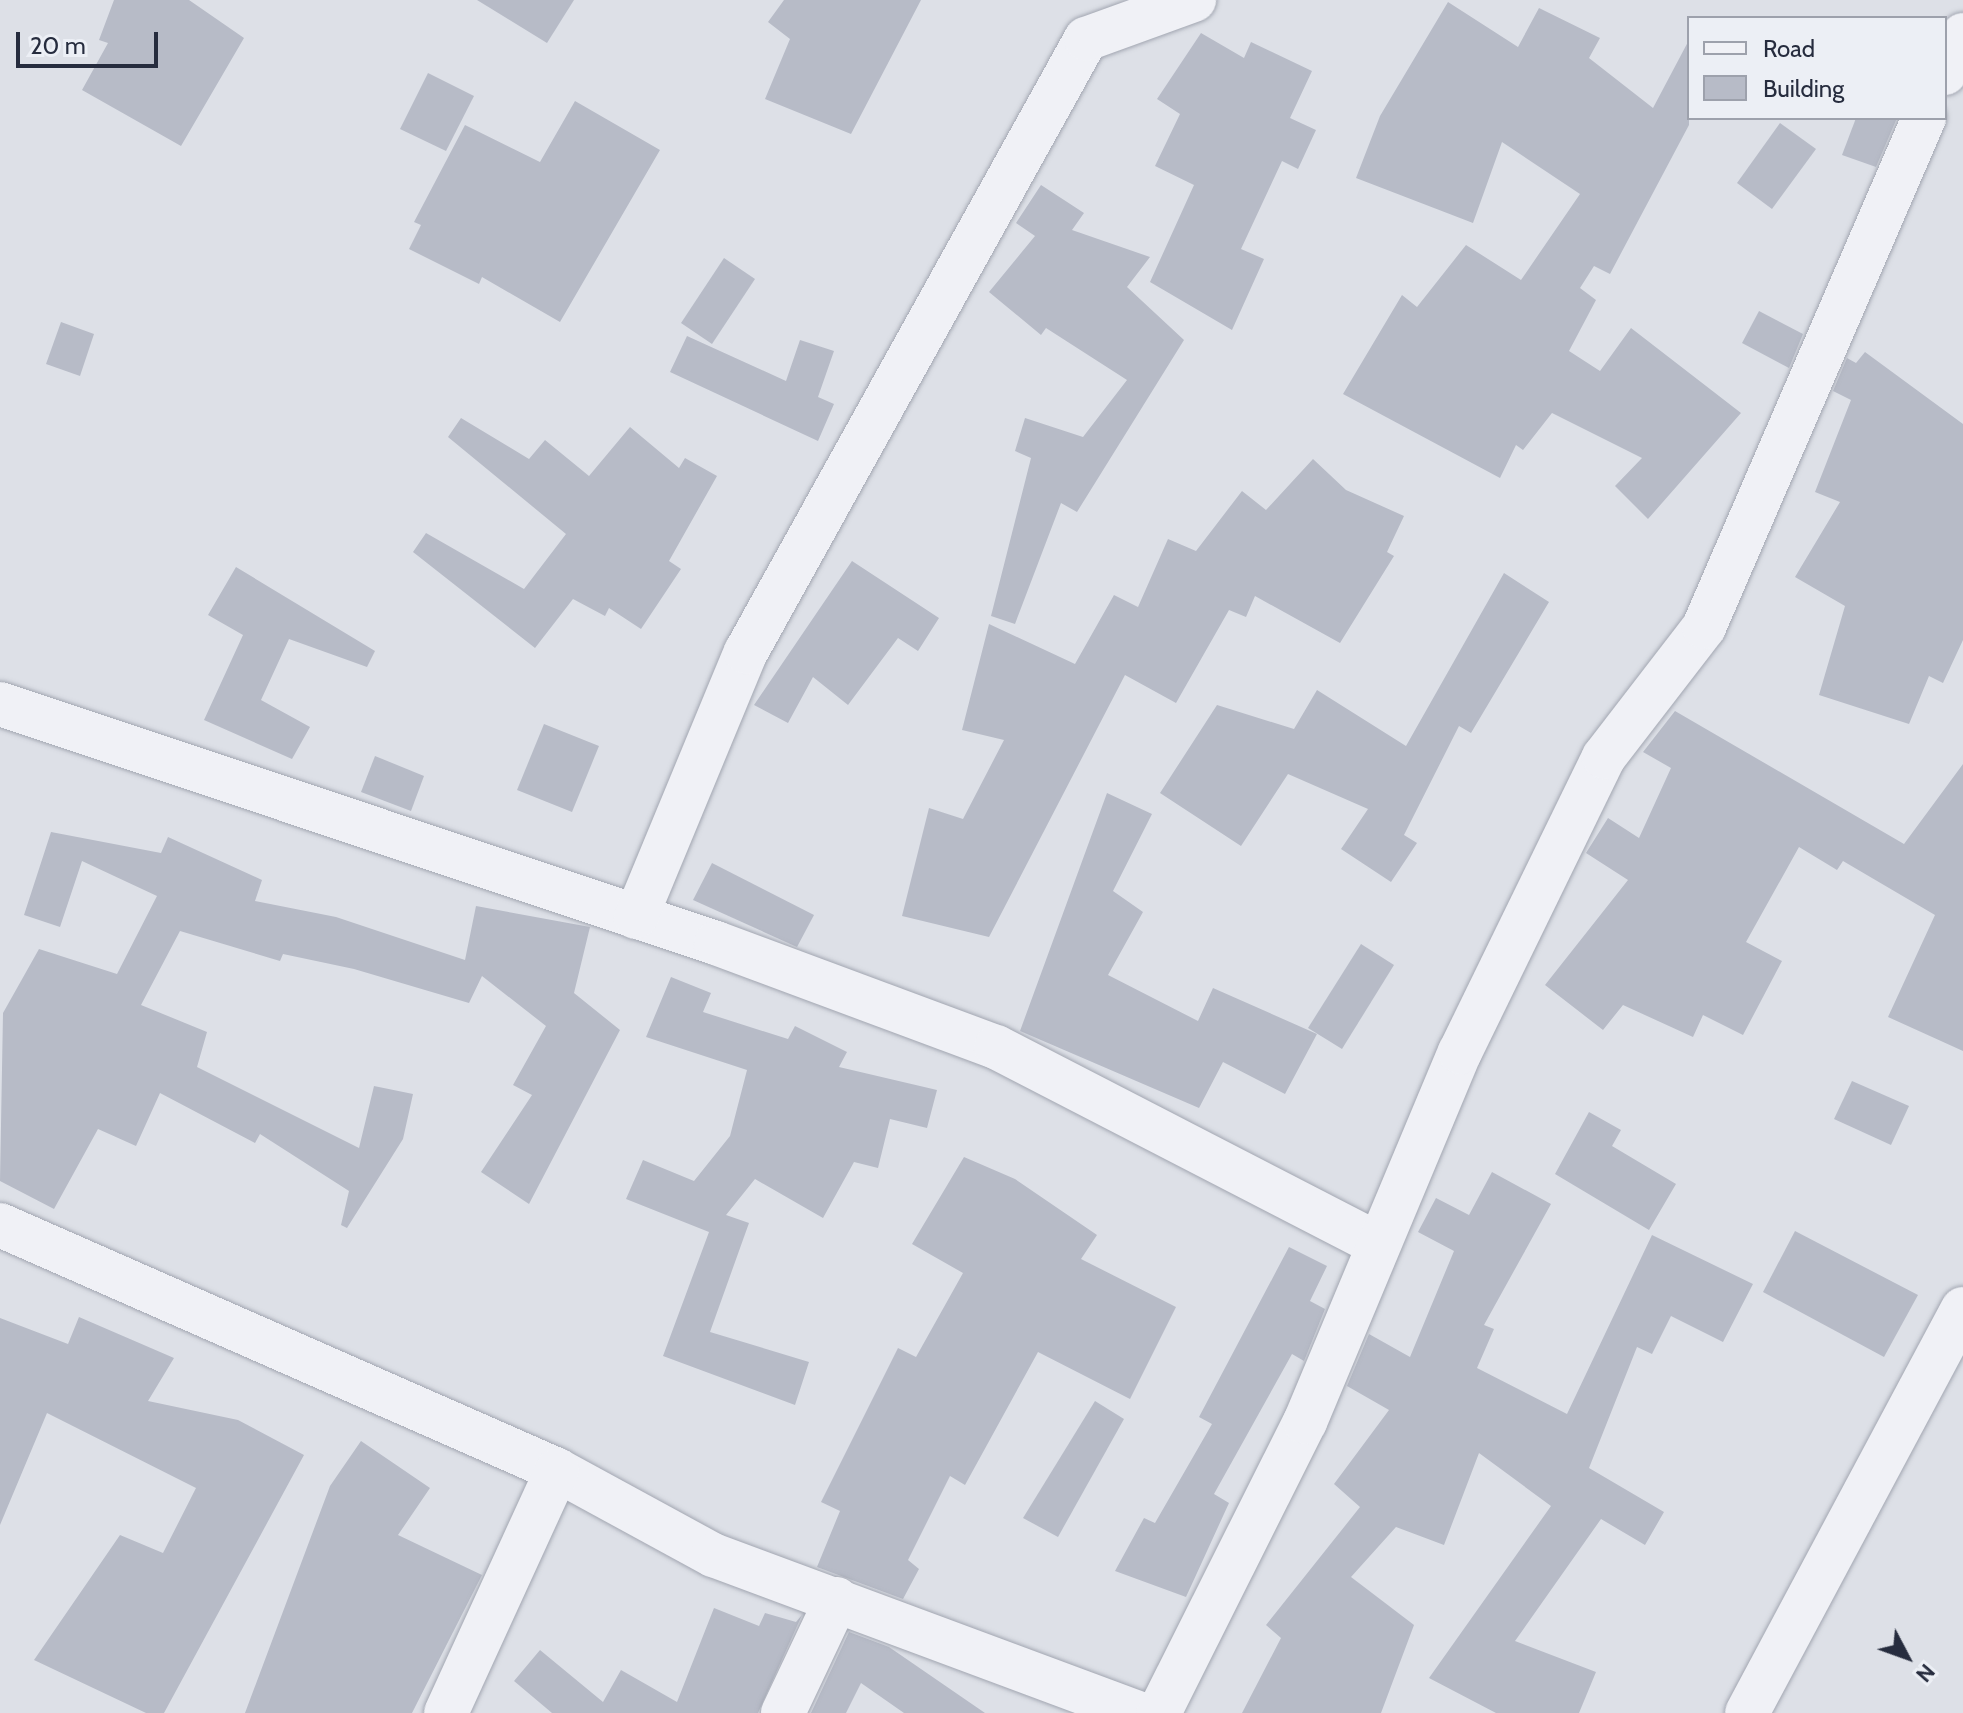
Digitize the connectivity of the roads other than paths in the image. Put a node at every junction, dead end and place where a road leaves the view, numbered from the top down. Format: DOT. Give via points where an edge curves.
graph roads {
  1 [pos="1194,0"];
  2 [pos="1963,35"];
  3 [pos="1947,69"];
  4 [pos="1923,120"];
  5 [pos="0,704"];
  6 [pos="636,917"];
  7 [pos="0,1225"];
  8 [pos="1376,1243"];
  9 [pos="1963,1309"];
  10 [pos="557,1470"];
  11 [pos="837,1599"];
  12 [pos="446,1713"];
  13 [pos="783,1713"];
  14 [pos="1138,1713"];
  15 [pos="1159,1713"];
  16 [pos="1747,1713"];
  1 -- 6 [label="street" via="1086,39 746,652"];
  2 -- 3 [label="street"];
  4 -- 8 [label="street" via="1704,627 1604,757"];
  5 -- 6 [label="street"];
  6 -- 8 [label="street" via="996,1047"];
  7 -- 10 [label="street"];
  8 -- 15 [label="street" via="1305,1422"];
  9 -- 16 [label="street"];
  10 -- 11 [label="street" via="713,1555"];
  10 -- 12 [label="street"];
  11 -- 13 [label="street"];
  11 -- 14 [label="street"];
}
